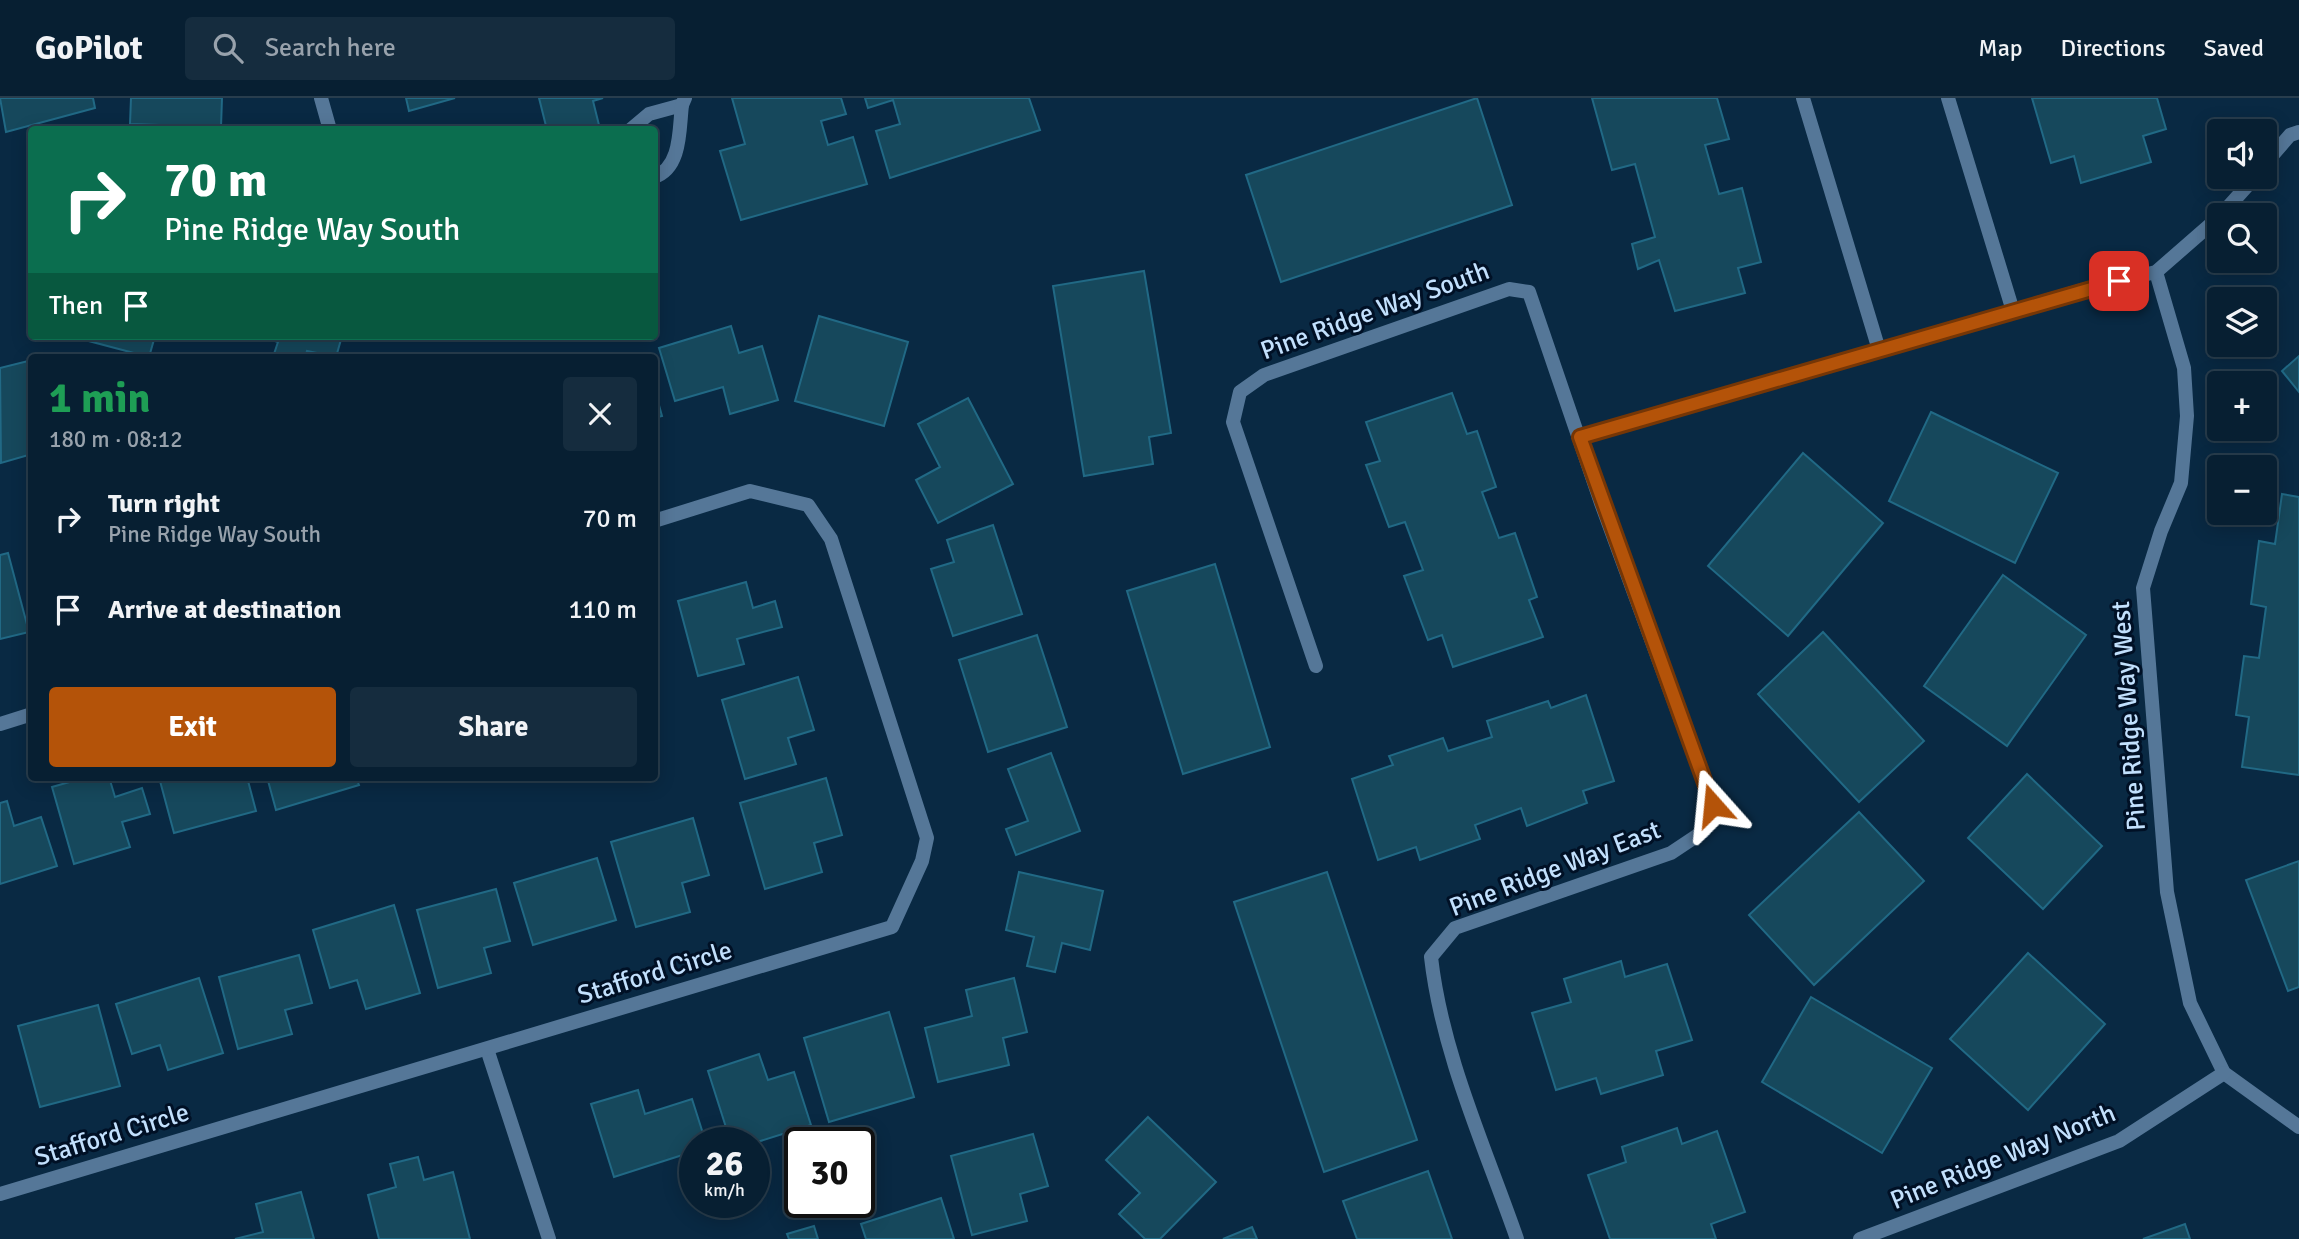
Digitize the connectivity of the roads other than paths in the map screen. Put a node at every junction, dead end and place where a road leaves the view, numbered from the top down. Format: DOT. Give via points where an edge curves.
graph roads {
  1 [pos="321,98"];
  2 [pos="1804,98"];
  3 [pos="1948,98"];
  4 [pos="684,101"];
  5 [pos="329,126"];
  6 [pos="635,126"];
  7 [pos="2299,132"];
  8 [pos="2277,150"];
  9 [pos="658,176"];
  10 [pos="2244,189"];
  11 [pos="2232,203"];
  12 [pos="2207,227"];
  13 [pos="2156,272"];
  14 [pos="2013,310"];
  15 [pos="1879,351"];
  16 [pos="1580,437"];
  17 [pos="658,520"];
  18 [pos="1317,666"];
  19 [pos="28,716"];
  20 [pos="0,724"];
  21 [pos="487,1049"];
  22 [pos="2224,1073"];
  23 [pos="2299,1127"];
  24 [pos="0,1194"];
  25 [pos="549,1239"];
  26 [pos="1517,1239"];
  27 [pos="1860,1239"];
  1 -- 5 [label="street"];
  2 -- 15 [label="street"];
  3 -- 14 [label="street"];
  4 -- 6 [label="street" via="649,114"];
  4 -- 9 [label="street" via="675,159"];
  7 -- 8 [label="street"];
  10 -- 11 [label="street"];
  12 -- 13 [label="street"];
  13 -- 14 [label="street"];
  13 -- 22 [label="street, Pine Ridge Way West" via="2183,368 2187,416 2181,482 2143,588 2144,629 2167,892 2190,1003"];
  14 -- 15 [label="street"];
  15 -- 16 [label="street"];
  16 -- 18 [label="street, Pine Ridge Way South" via="1529,292 1509,289 1264,375 1240,392 1233,422"];
  16 -- 26 [label="street, Pine Ridge Way East" via="1713,805 1704,831 1671,853 1455,928 1431,957 1447,1037"];
  17 -- 21 [label="street, Stafford Circle" via="750,491 808,505 831,539 927,838 922,861 892,927"];
  19 -- 20 [label="street"];
  21 -- 24 [label="street, Stafford Circle"];
  21 -- 25 [label="street"];
  22 -- 23 [label="street"];
  22 -- 27 [label="street, Pine Ridge Way North" via="2119,1141"];
}
